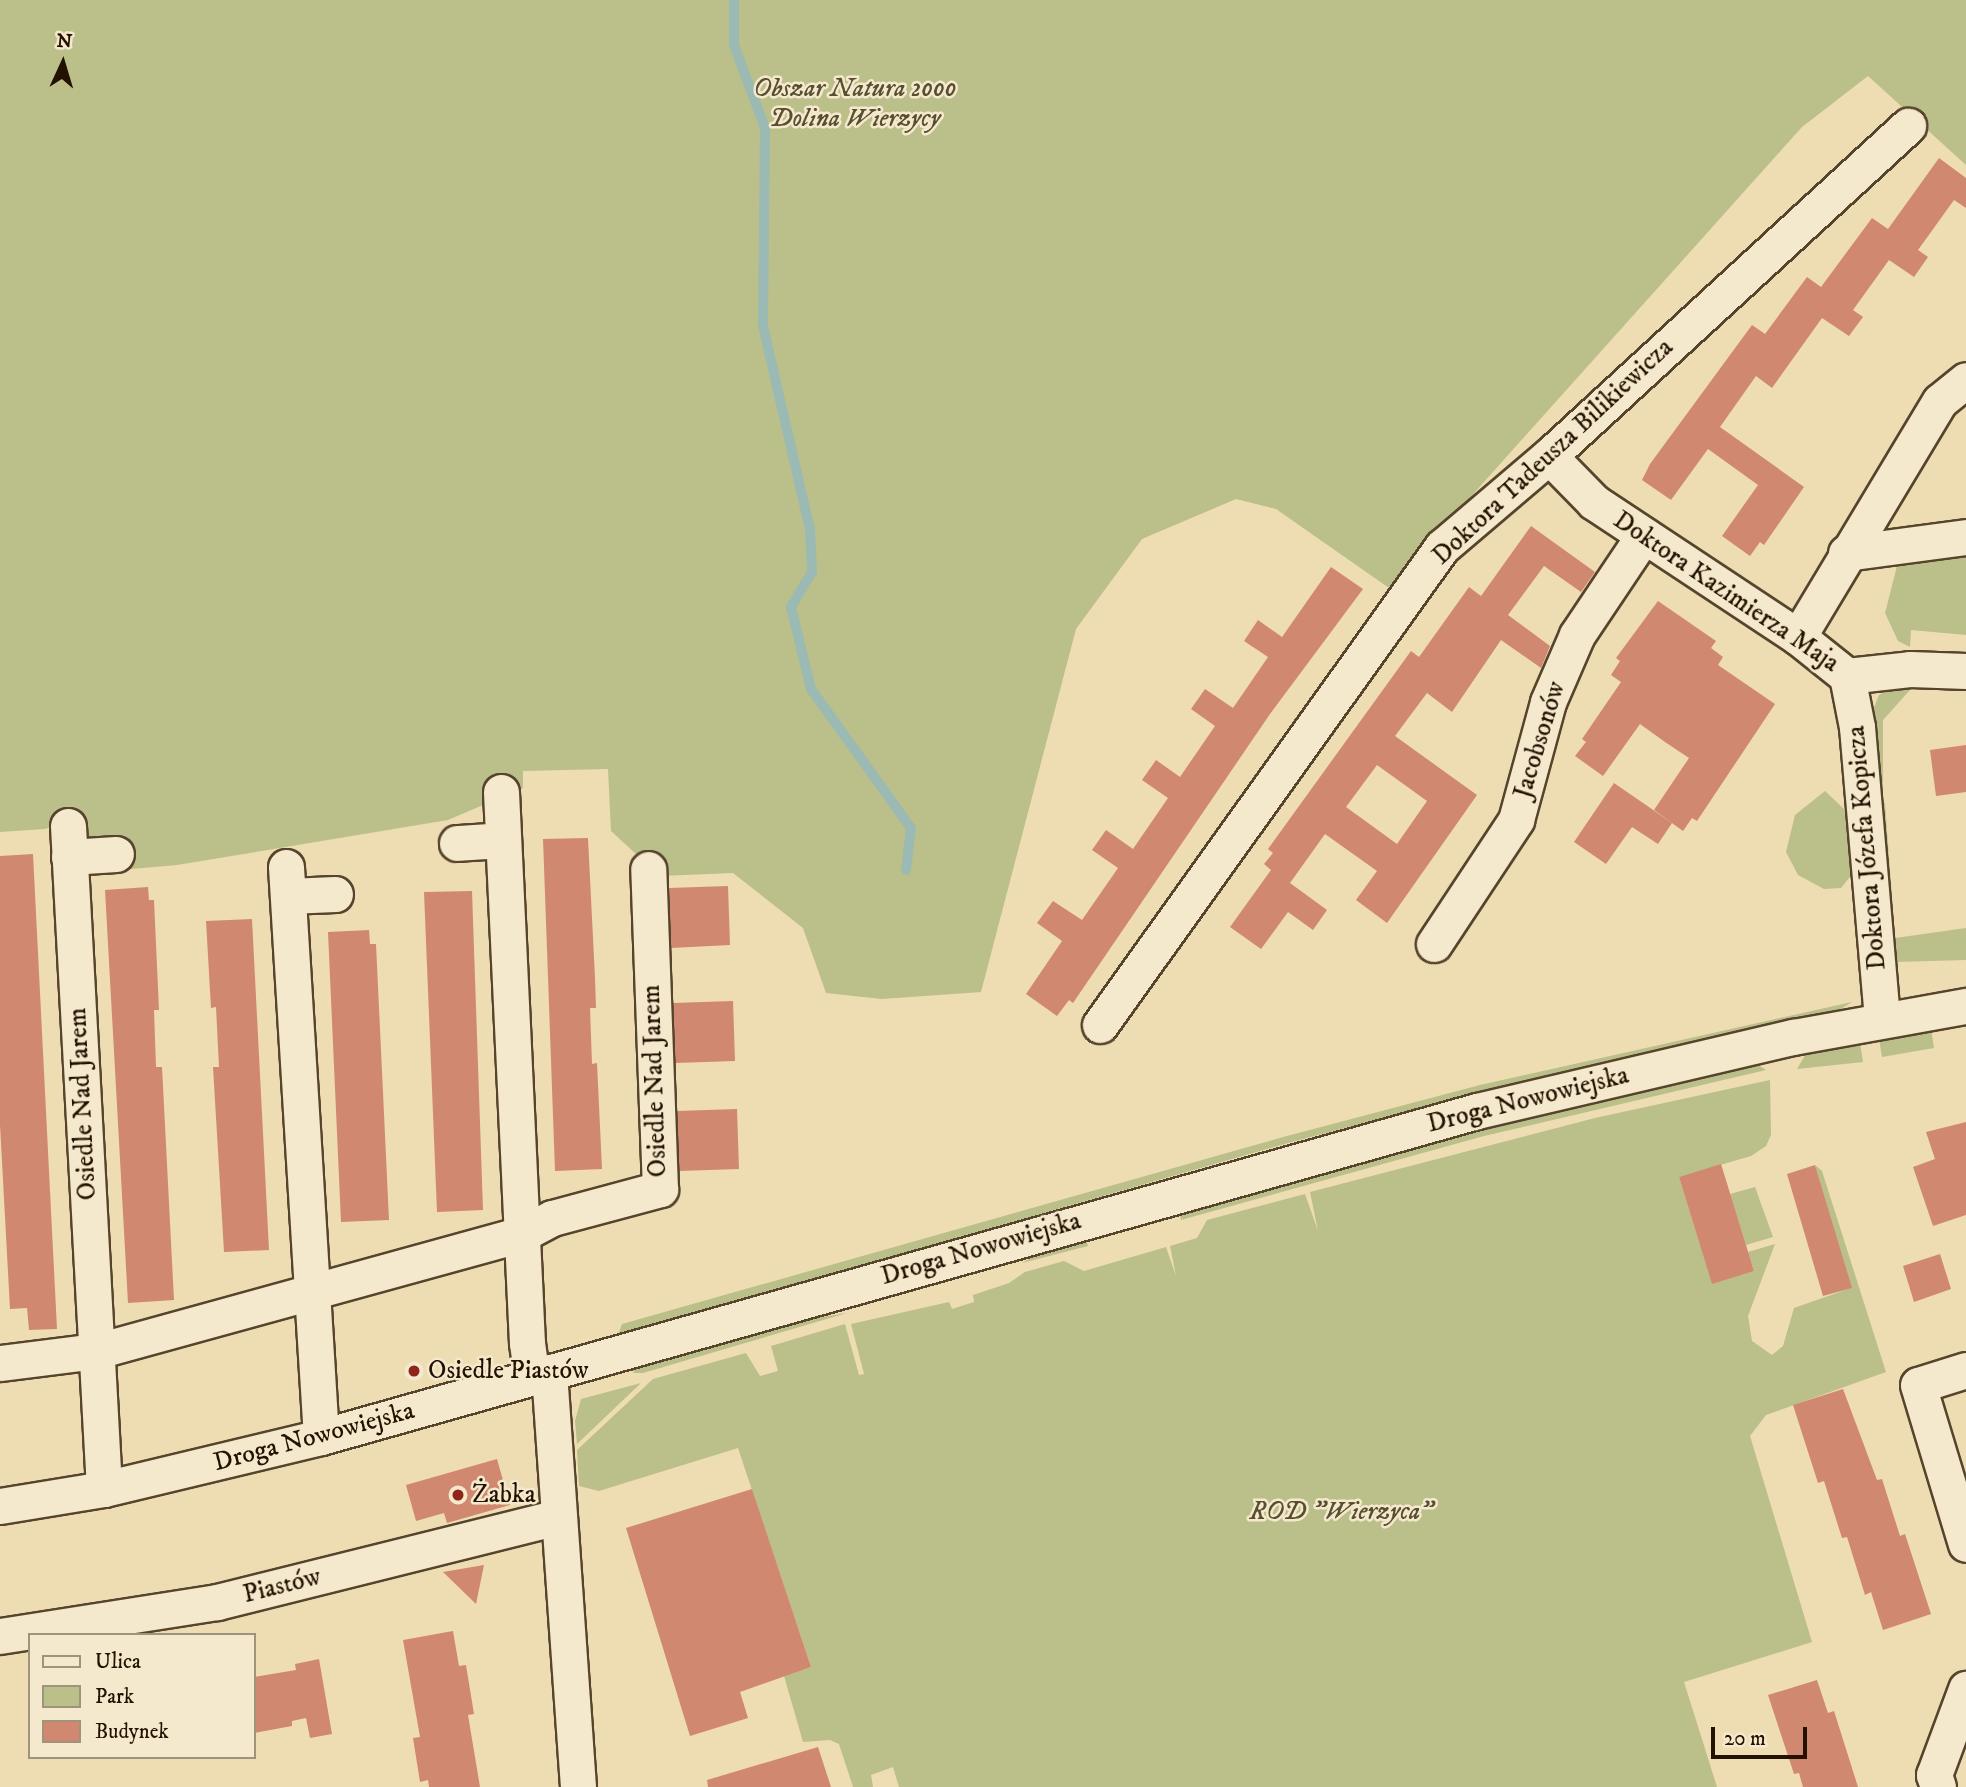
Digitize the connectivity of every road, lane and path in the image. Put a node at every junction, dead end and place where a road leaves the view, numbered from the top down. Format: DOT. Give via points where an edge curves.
graph roads {
  1 [pos="1908,126"];
  2 [pos="1966,380"];
  3 [pos="1549,456"];
  4 [pos="1644,534"];
  5 [pos="1966,537"];
  6 [pos="1846,553"];
  7 [pos="1798,637"];
  8 [pos="1966,671"];
  9 [pos="1847,676"];
  10 [pos="501,792"];
  11 [pos="503,840"];
  12 [pos="457,843"];
  13 [pos="116,854"];
  14 [pos="649,869"];
  15 [pos="335,894"];
  16 [pos="1434,944"];
  17 [pos="1966,1006"];
  18 [pos="1882,1020"];
  19 [pos="1100,1025"];
  20 [pos="522,1234"];
  21 [pos="310,1294"];
  22 [pos="97,1351"];
  23 [pos="0,1363"];
  24 [pos="1966,1370"];
  25 [pos="541,1375"];
  26 [pos="321,1437"];
  27 [pos="104,1489"];
  28 [pos="0,1506"];
  29 [pos="559,1517"];
  30 [pos="1966,1544"];
  31 [pos="0,1636"];
  32 [pos="1966,1689"];
  33 [pos="1946,1776"];
  34 [pos="578,1787"];
  1 -- 3 [label="street, Doktora Tadeusza Bilikiewicza"];
  2 -- 6 [label="street" via="1940,401"];
  3 -- 4 [label="street, Doktora Kazimierza Maja" via="1594,502"];
  3 -- 19 [label="street, Doktora Tadeusza Bilikiewicza" via="1442,547"];
  4 -- 7 [label="street, Doktora Kazimierza Maja"];
  4 -- 16 [label="street, Jacobsonów" via="1577,635 1548,702 1516,820"];
  5 -- 6 [label="street"];
  6 -- 7 [label="street"];
  7 -- 9 [label="street, Doktora Kazimierza Maja"];
  8 -- 9 [label="street, Doktora Kazimierza Maja" via="1910,669"];
  9 -- 18 [label="street, Doktora Józefa Kopicza" via="1857,727"];
  10 -- 11 [label="street"];
  11 -- 12 [label="street"];
  11 -- 20 [label="street"];
  13 -- 22 [label="street, Osiedle Nad Jarem" via="69,841"];
  14 -- 20 [label="street, Osiedle Nad Jarem" via="660,1189 552,1218"];
  15 -- 21 [label="street" via="287,881"];
  17 -- 18 [label="street, Droga Nowowiejska"];
  18 -- 25 [label="street, Droga Nowowiejska" via="1477,1111"];
  20 -- 21 [label="street, Osiedle Nad Jarem"];
  20 -- 25 [label="street"];
  21 -- 22 [label="street, Osiedle Nad Jarem"];
  21 -- 26 [label="street"];
  22 -- 23 [label="street, Osiedle Nad Jarem"];
  22 -- 27 [label="street, Osiedle Nad Jarem"];
  24 -- 30 [label="street" via="1918,1385"];
  25 -- 26 [label="street, Droga Nowowiejska"];
  25 -- 29 [label="street"];
  26 -- 27 [label="street, Droga Nowowiejska"];
  27 -- 28 [label="street, Droga Nowowiejska"];
  29 -- 31 [label="street, Piastów" via="217,1602"];
  29 -- 34 [label="street"];
  32 -- 33 [label="street"];
}
